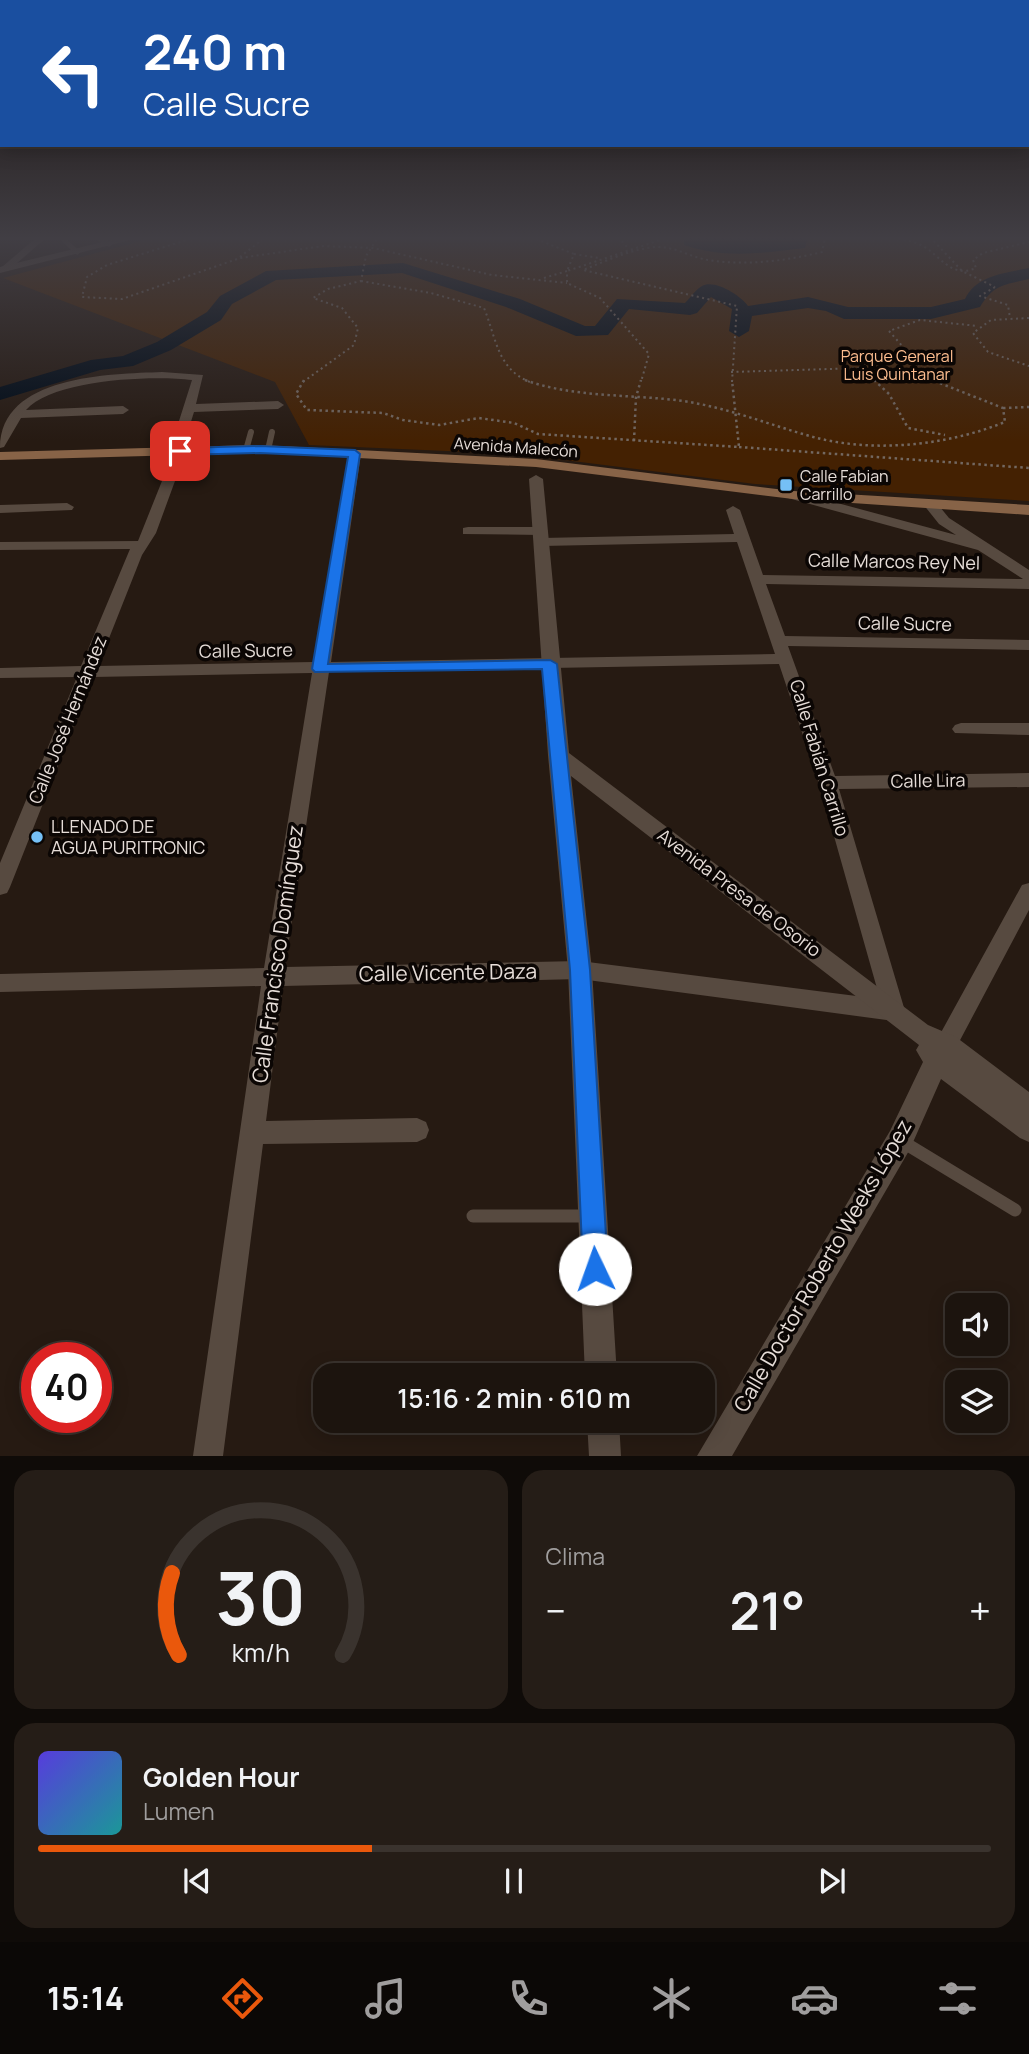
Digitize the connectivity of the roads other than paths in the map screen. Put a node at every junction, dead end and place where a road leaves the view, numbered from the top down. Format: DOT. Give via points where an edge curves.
graph roads {
  1 [pos="278,405"];
  2 [pos="191,408"];
  3 [pos="123,410"];
  4 [pos="19,414"];
  5 [pos="251,432"];
  6 [pos="272,432"];
  7 [pos="0,444"];
  8 [pos="176,449"];
  9 [pos="246,450"];
  10 [pos="268,450"];
  11 [pos="355,454"];
  12 [pos="0,456"];
  13 [pos="536,480"];
  14 [pos="793,495"];
  15 [pos="930,504"];
  16 [pos="67,507"];
  17 [pos="0,509"];
  18 [pos="733,510"];
  19 [pos="1029,510"];
  20 [pos="468,531"];
  21 [pos="542,536"];
  22 [pos="744,538"];
  23 [pos="980,546"];
  24 [pos="0,547"];
  25 [pos="137,548"];
  26 [pos="1029,578"];
  27 [pos="758,579"];
  28 [pos="1029,584"];
  29 [pos="781,641"];
  30 [pos="1029,645"];
  31 [pos="787,659"];
  32 [pos="550,664"];
  33 [pos="320,669"];
  34 [pos="89,672"];
  35 [pos="0,673"];
  36 [pos="961,729"];
  37 [pos="1029,729"];
  38 [pos="558,755"];
  39 [pos="1029,780"];
  40 [pos="828,783"];
  41 [pos="0,887"];
  42 [pos="1029,891"];
  43 [pos="580,970"];
  44 [pos="273,977"];
  45 [pos="0,983"];
  46 [pos="894,1011"];
  47 [pos="941,1053"];
  48 [pos="1029,1108"];
  49 [pos="1029,1129"];
  50 [pos="417,1130"];
  51 [pos="252,1133"];
  52 [pos="900,1140"];
  53 [pos="1015,1210"];
  54 [pos="473,1216"];
  55 [pos="593,1216"];
  56 [pos="600,1363"];
  57 [pos="604,1433"];
  58 [pos="208,1455"];
  59 [pos="605,1455"];
  60 [pos="713,1455"];
  1 -- 2 [label="street"];
  2 -- 4 [label="street, Calle José Hernández" via="199,377 138,377 84,382 29,401"];
  2 -- 8 [label="street, Calle José Hernández"];
  3 -- 4 [label="street"];
  4 -- 7 [label="street"];
  5 -- 9 [label="lane"];
  6 -- 10 [label="lane"];
  8 -- 9 [label="main road, Avenida Malecón"];
  8 -- 12 [label="main road, Avenida Malecón"];
  8 -- 25 [label="street, Calle José Hernández"];
  9 -- 10 [label="main road, Avenida Malecón"];
  10 -- 11 [label="main road, Avenida Malecón"];
  11 -- 14 [label="main road, Avenida Malecón" via="536,463"];
  11 -- 33 [label="street, Calle Francisco Domínguez"];
  13 -- 21 [label="street"];
  14 -- 15 [label="main road, Avenida Malecón"];
  14 -- 23 [label="street"];
  15 -- 19 [label="main road, Avenida Malecón"];
  15 -- 23 [label="street" via="937,515"];
  16 -- 17 [label="street"];
  18 -- 22 [label="street, Calle Fabián Carrillo"];
  20 -- 21 [label="street"];
  21 -- 22 [label="street"];
  21 -- 32 [label="street"];
  22 -- 27 [label="street, Calle Fabián Carrillo"];
  23 -- 26 [label="street"];
  24 -- 25 [label="street"];
  25 -- 34 [label="street, Calle José Hernández"];
  27 -- 28 [label="street, Calle Marcos Rey Nel"];
  27 -- 29 [label="street, Calle Fabián Carrillo"];
  29 -- 30 [label="street, Calle Sucre"];
  29 -- 31 [label="street, Calle Fabián Carrillo"];
  31 -- 32 [label="street, Calle Sucre"];
  31 -- 40 [label="street, Calle Fabián Carrillo"];
  32 -- 33 [label="street, Calle Sucre"];
  32 -- 38 [label="street"];
  33 -- 34 [label="street, Calle Sucre"];
  33 -- 44 [label="street, Calle Francisco Domínguez"];
  34 -- 35 [label="street, Calle Sucre"];
  34 -- 41 [label="street, Calle José Hernández"];
  36 -- 37 [label="street"];
  38 -- 43 [label="street"];
  38 -- 46 [label="street, Avenida Presa de Osorio"];
  39 -- 40 [label="street, Calle Lira"];
  40 -- 46 [label="street, Calle Fabián Carrillo"];
  42 -- 47 [label="street, Calle Doctor Roberto Weeks López"];
  43 -- 44 [label="street, Calle Vicente Daza"];
  43 -- 46 [label="street, Calle Vicente Daza"];
  43 -- 55 [label="street"];
  44 -- 45 [label="street, Calle Vicente Daza"];
  44 -- 51 [label="street, Calle Francisco Domínguez"];
  46 -- 47 [label="street, Avenida Presa de Osorio"];
  47 -- 48 [label="street, Avenida Presa de Osorio"];
  47 -- 49 [label="street, Avenida Presa de Osorio"];
  47 -- 52 [label="street, Calle Doctor Roberto Weeks López"];
  50 -- 51 [label="street"];
  51 -- 58 [label="street, Calle Francisco Domínguez"];
  52 -- 53 [label="lane"];
  52 -- 60 [label="street, Calle Doctor Roberto Weeks López"];
  54 -- 55 [label="lane"];
  55 -- 56 [label="street"];
  57 -- 59 [label="street"];
}
